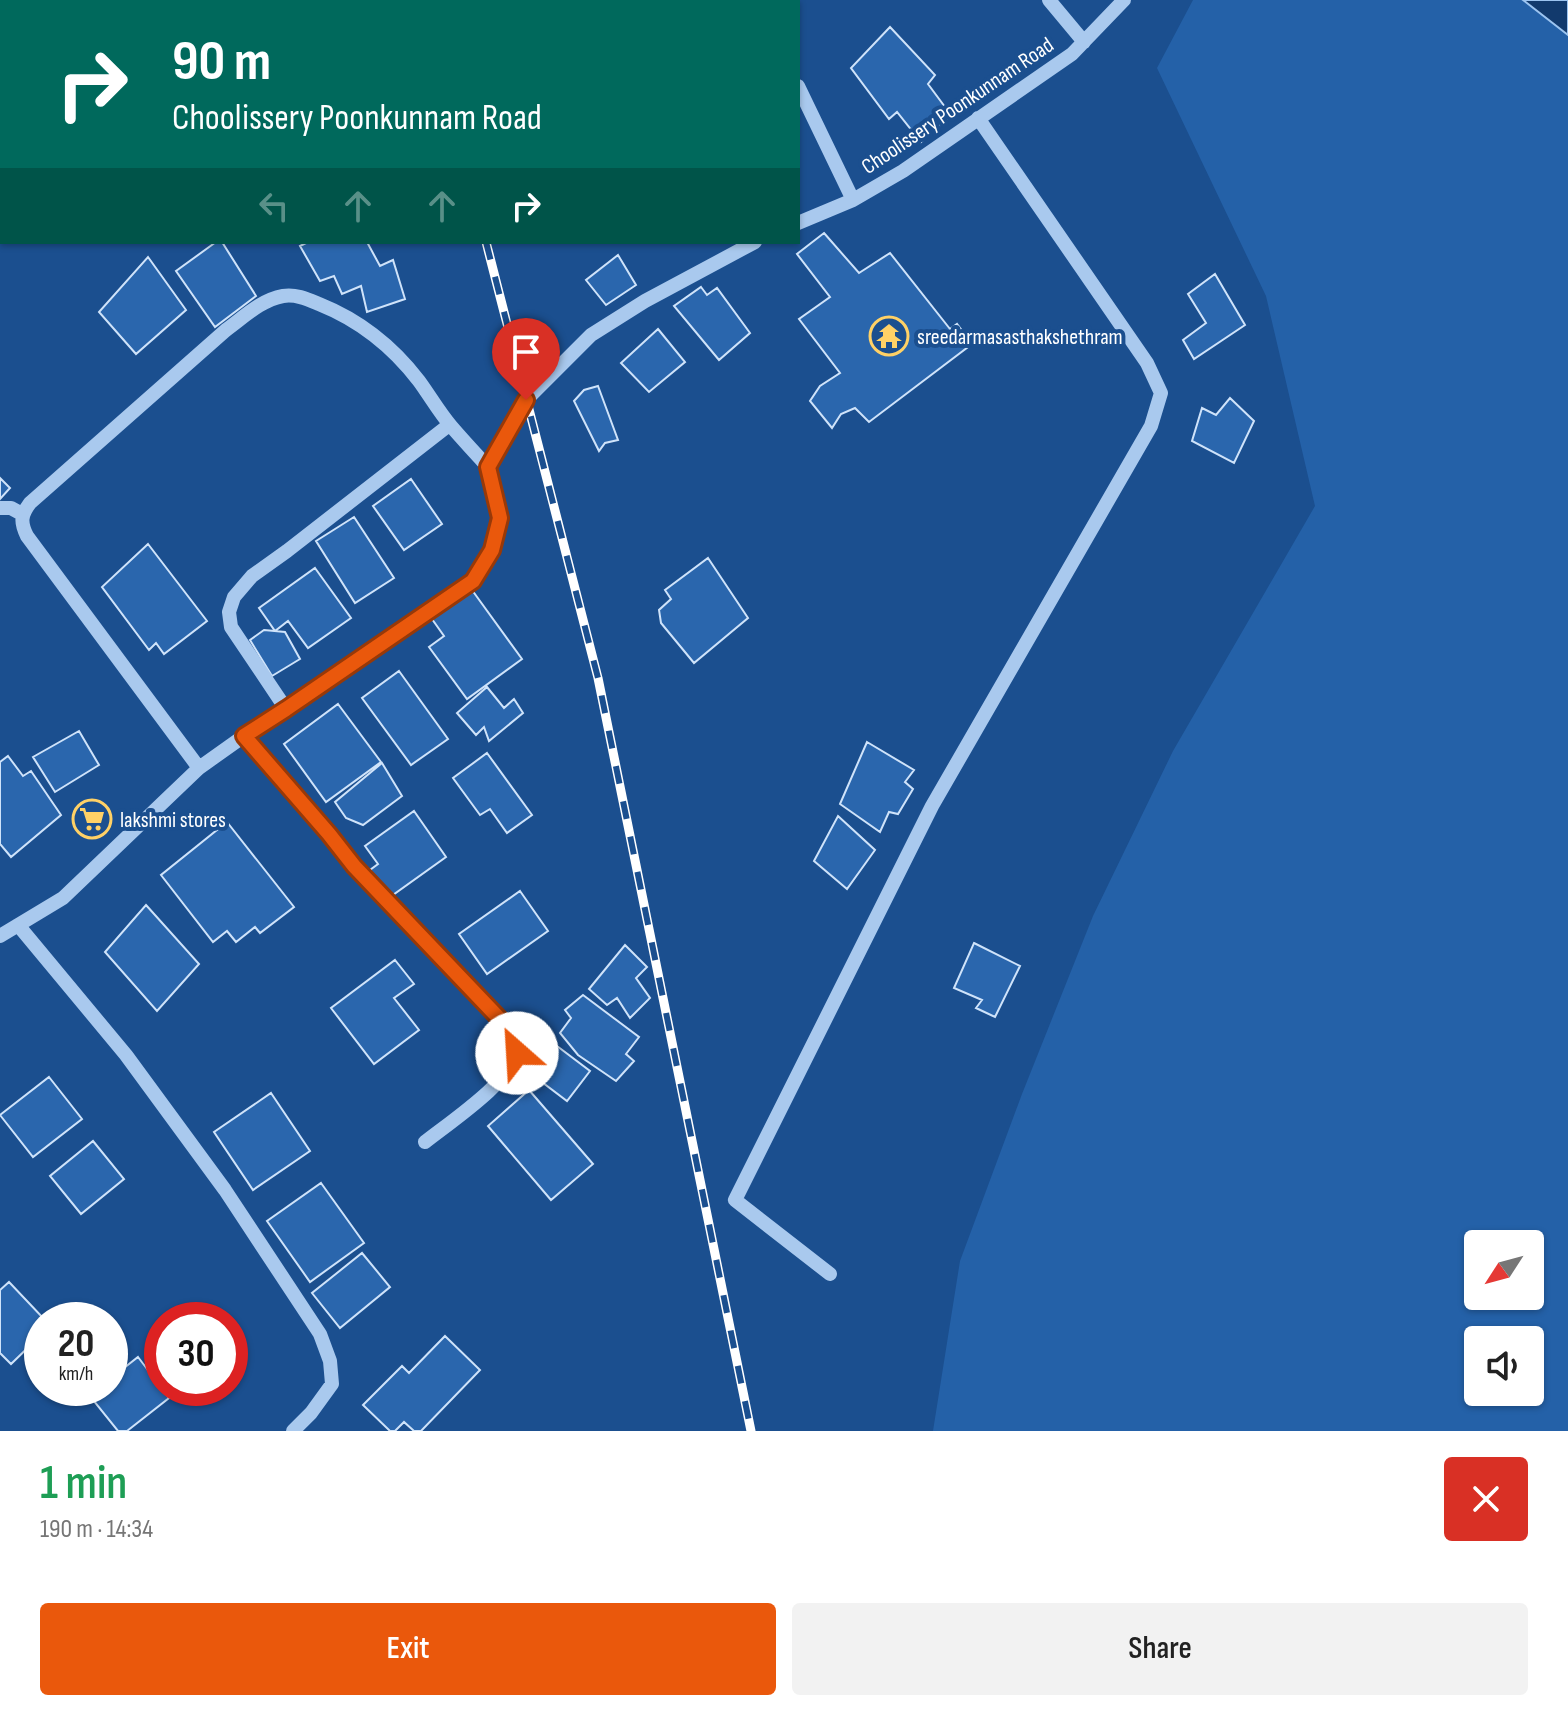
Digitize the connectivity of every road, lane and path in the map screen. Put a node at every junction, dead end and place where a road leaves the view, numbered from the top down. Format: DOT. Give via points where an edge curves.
graph roads {
  1 [pos="1049,0"];
  2 [pos="1124,0"];
  3 [pos="1084,42"];
  4 [pos="800,90"];
  5 [pos="978,118"];
  6 [pos="853,200"];
  7 [pos="800,222"];
  8 [pos="751,244"];
  9 [pos="449,425"];
  10 [pos="488,467"];
  11 [pos="0,508"];
  12 [pos="22,514"];
  13 [pos="286,709"];
  14 [pos="244,736"];
  15 [pos="199,768"];
  16 [pos="18,925"];
  17 [pos="0,936"];
  18 [pos="425,1142"];
  19 [pos="830,1274"];
  20 [pos="293,1431"];
  1 -- 3 [label="street"];
  2 -- 3 [label="street, Choolissery Poonkunnam Road"];
  3 -- 5 [label="street, Choolissery Poonkunnam Road"];
  4 -- 6 [label="street"];
  5 -- 6 [label="street, Choolissery Poonkunnam Road"];
  5 -- 19 [label="street" via="1147,363 1161,393 1151,426 932,806 735,1200"];
  6 -- 7 [label="street, Choolissery Poonkunnam Road"];
  8 -- 10 [label="street" via="591,335 526,400"];
  9 -- 10 [label="street"];
  9 -- 12 [label="street" via="398,355 369,330 330,309 285,296 256,307 204,348"];
  9 -- 13 [label="street" via="252,576 234,597 231,627"];
  10 -- 13 [label="street" via="500,518 492,550 473,581"];
  11 -- 12 [label="street"];
  12 -- 15 [label="street" via="27,536"];
  13 -- 14 [label="street"];
  14 -- 15 [label="street"];
  14 -- 18 [label="street" via="354,866 513,1033 517,1053 510,1070"];
  15 -- 16 [label="street" via="63,898"];
  16 -- 17 [label="street"];
  16 -- 20 [label="street" via="126,1055 225,1190 320,1334 332,1384"];
}
